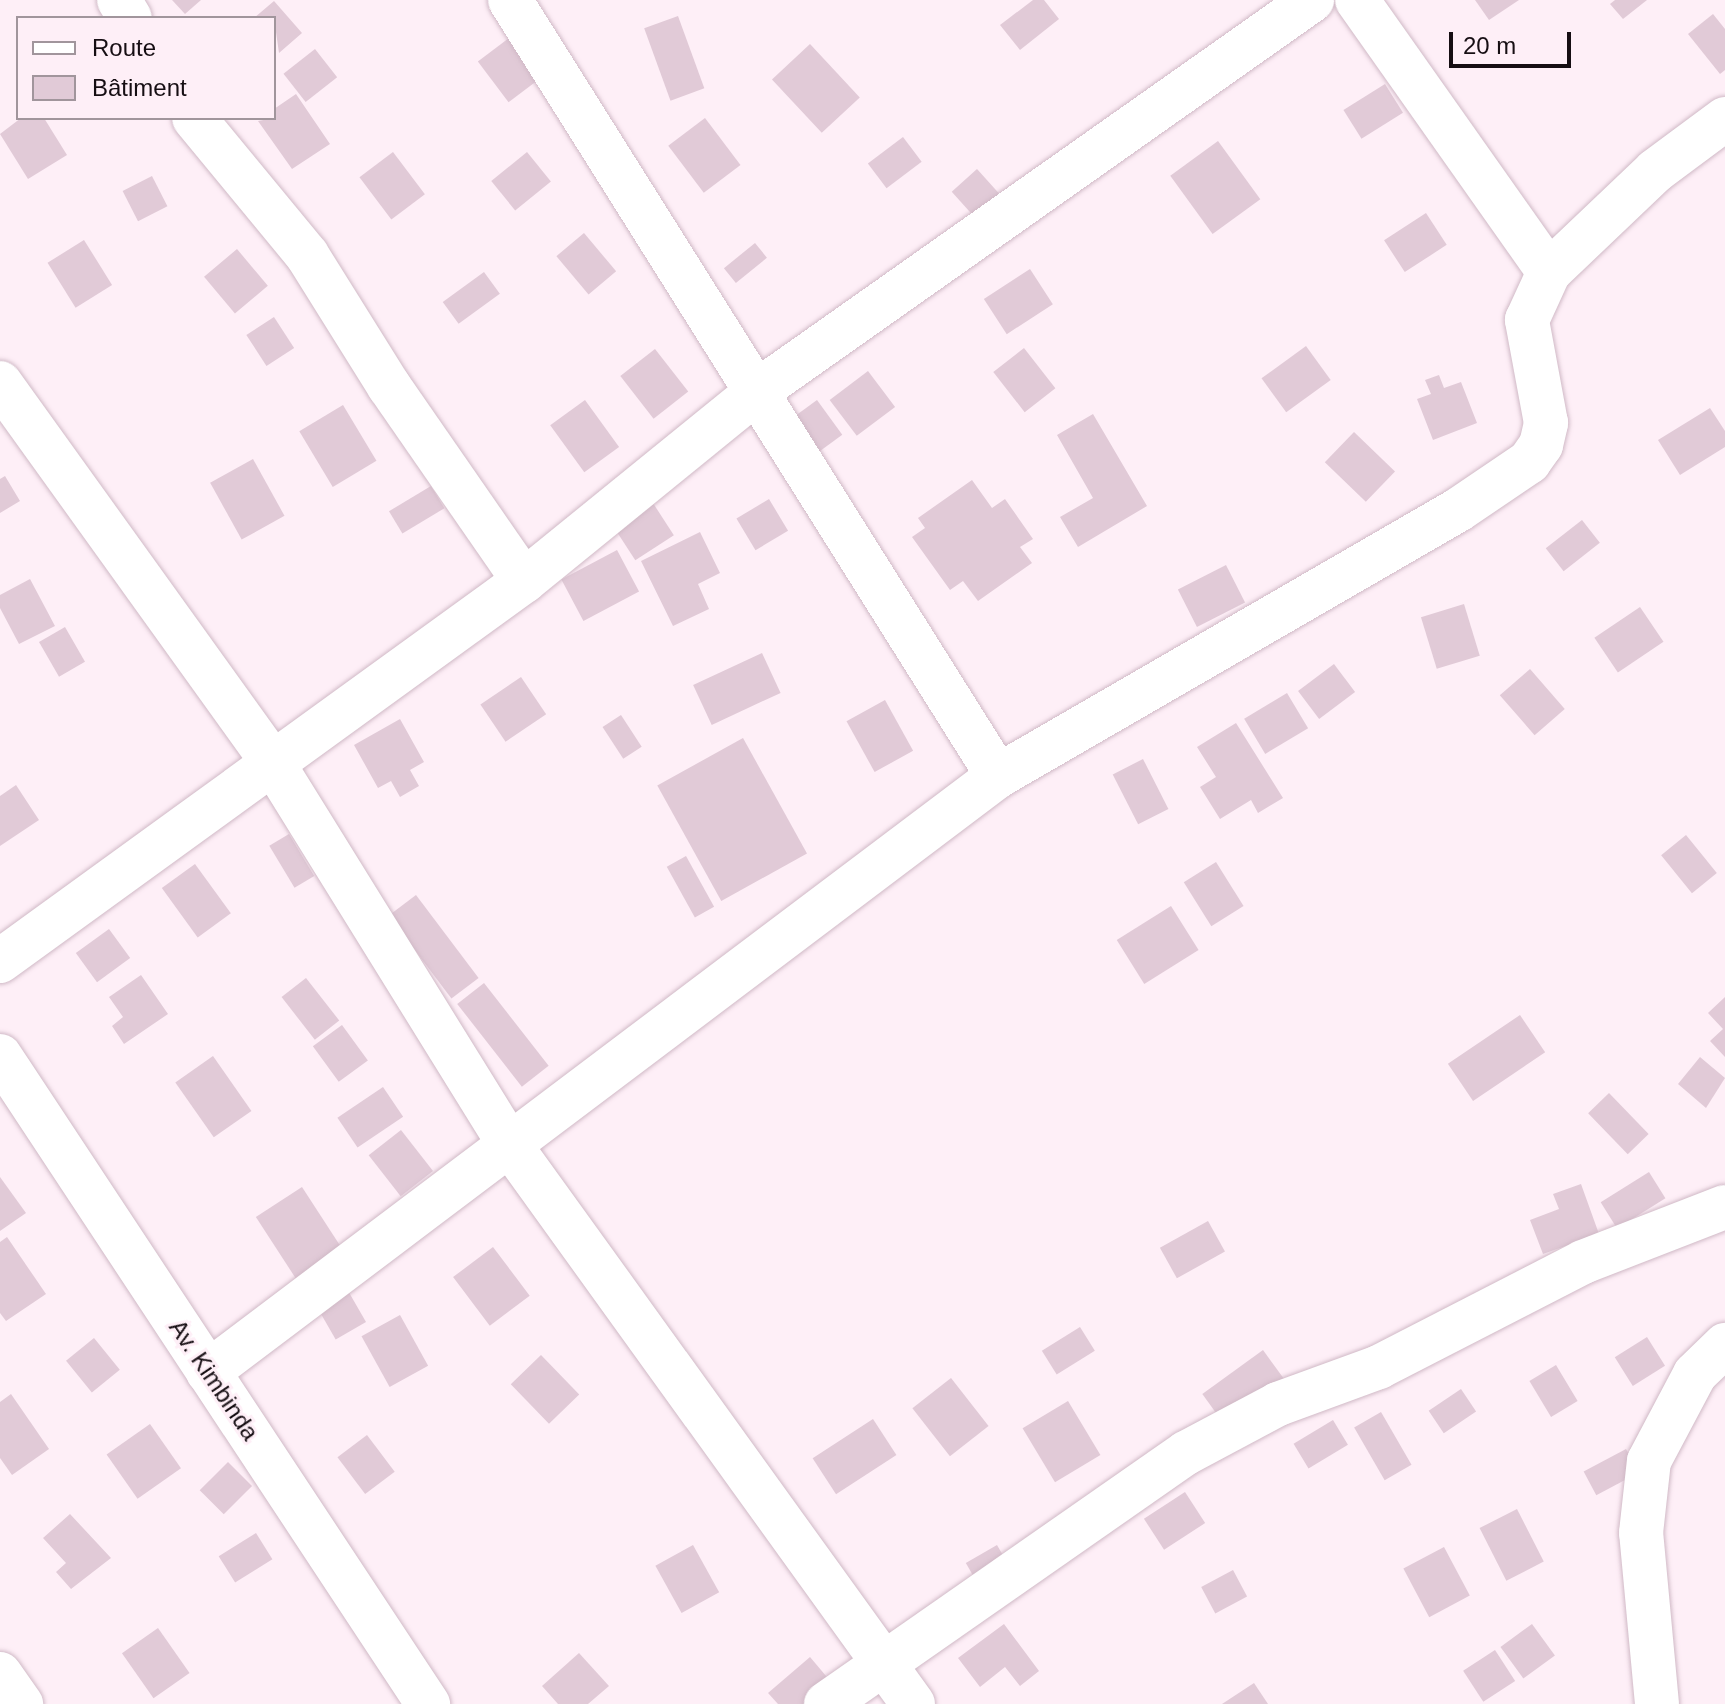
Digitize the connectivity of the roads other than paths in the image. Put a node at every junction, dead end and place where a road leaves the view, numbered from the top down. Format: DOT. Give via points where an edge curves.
graph roads {
  1 [pos="510,0"];
  2 [pos="1312,0"];
  3 [pos="1357,0"];
  4 [pos="1725,119"];
  5 [pos="196,120"];
  6 [pos="1549,272"];
  7 [pos="0,383"];
  8 [pos="759,390"];
  9 [pos="524,581"];
  10 [pos="271,760"];
  11 [pos="998,776"];
  12 [pos="0,961"];
  13 [pos="0,1056"];
  14 [pos="510,1145"];
  15 [pos="1725,1207"];
  16 [pos="1725,1345"];
  17 [pos="208,1372"];
  18 [pos="881,1665"];
  19 [pos="0,1674"];
  20 [pos="21,1704"];
  21 [pos="428,1704"];
  22 [pos="826,1704"];
  23 [pos="913,1704"];
  24 [pos="1657,1704"];
  1 -- 8 [label="street"];
  2 -- 8 [label="street"];
  3 -- 6 [label="street"];
  4 -- 6 [label="street" via="1655,171"];
  5 -- 9 [label="street" via="307,255 389,386"];
  6 -- 11 [label="street" via="1527,320 1546,423 1541,445 1529,462 1458,510"];
  7 -- 10 [label="street"];
  8 -- 9 [label="street"];
  8 -- 11 [label="street"];
  9 -- 10 [label="street"];
  10 -- 12 [label="street"];
  10 -- 14 [label="street"];
  11 -- 14 [label="street"];
  13 -- 17 [label="street, Av. Kimbinda"];
  14 -- 17 [label="street"];
  14 -- 18 [label="street"];
  15 -- 18 [label="street" via="1583,1262 1379,1367 1278,1404 1199,1446"];
  16 -- 24 [label="street" via="1695,1374 1649,1461 1641,1533"];
  17 -- 21 [label="street, Av. Kimbinda"];
  18 -- 22 [label="street"];
  18 -- 23 [label="street"];
  19 -- 20 [label="street"];
}
